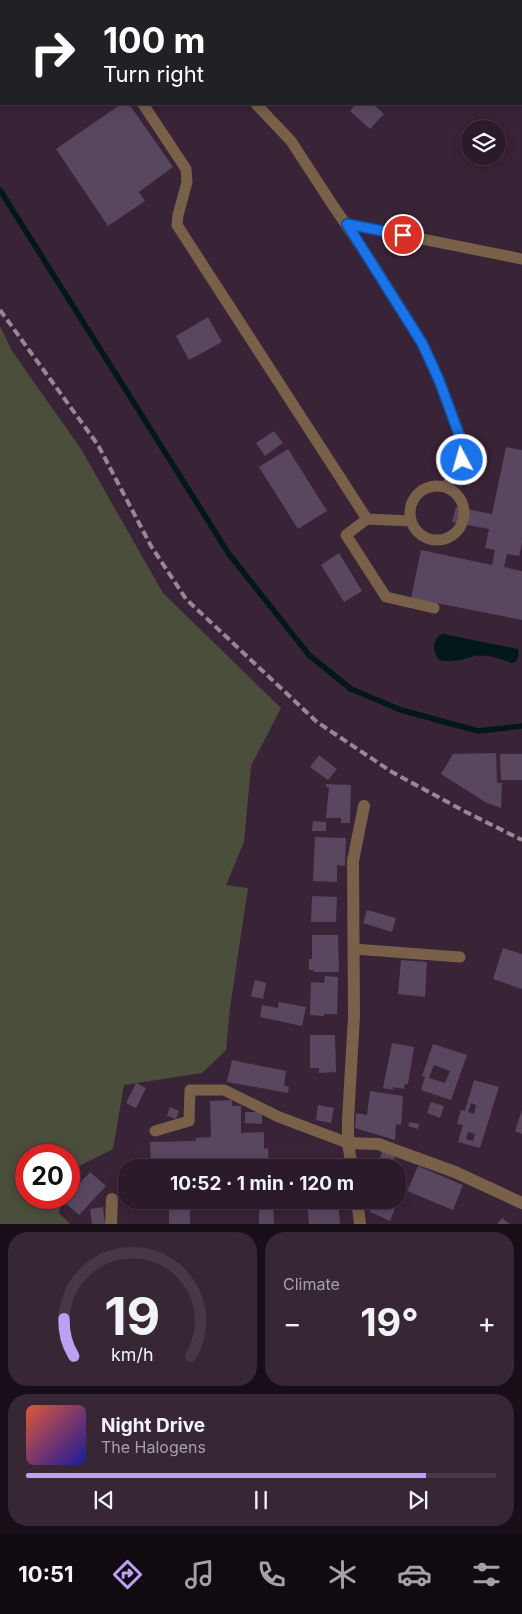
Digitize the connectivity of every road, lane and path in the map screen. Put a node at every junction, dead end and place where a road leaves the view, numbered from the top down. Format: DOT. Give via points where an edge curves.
graph roads {
  1 [pos="144,105"];
  2 [pos="257,105"];
  3 [pos="347,224"];
  4 [pos="522,259"];
  5 [pos="446,487"];
  6 [pos="367,518"];
  7 [pos="411,521"];
  8 [pos="434,608"];
  9 [pos="364,806"];
  10 [pos="354,949"];
  11 [pos="460,957"];
  12 [pos="155,1131"];
  13 [pos="348,1143"];
  14 [pos="351,1159"];
  15 [pos="112,1199"];
  16 [pos="522,1203"];
  17 [pos="358,1209"];
  18 [pos="111,1224"];
  19 [pos="360,1224"];
  1 -- 6 [label="lane" via="186,169 187,182 177,225"];
  2 -- 3 [label="lane" via="291,140"];
  3 -- 4 [label="lane"];
  3 -- 5 [label="lane" via="422,343 439,380 460,437 462,460"];
  5 -- 7 [label="lane" via="425,488 418,494 410,509"];
  5 -- 7 [label="lane" via="457,493 465,509 457,532 450,538 433,540 418,533"];
  6 -- 7 [label="lane"];
  6 -- 8 [label="lane" via="346,535 386,597"];
  9 -- 10 [label="street" via="353,861"];
  10 -- 11 [label="lane"];
  10 -- 13 [label="street"];
  12 -- 13 [label="lane" via="189,1121 190,1090 224,1090 279,1117"];
  13 -- 14 [label="street"];
  13 -- 16 [label="street" via="378,1144 455,1172"];
  15 -- 18 [label="street"];
  17 -- 19 [label="street"];
}
